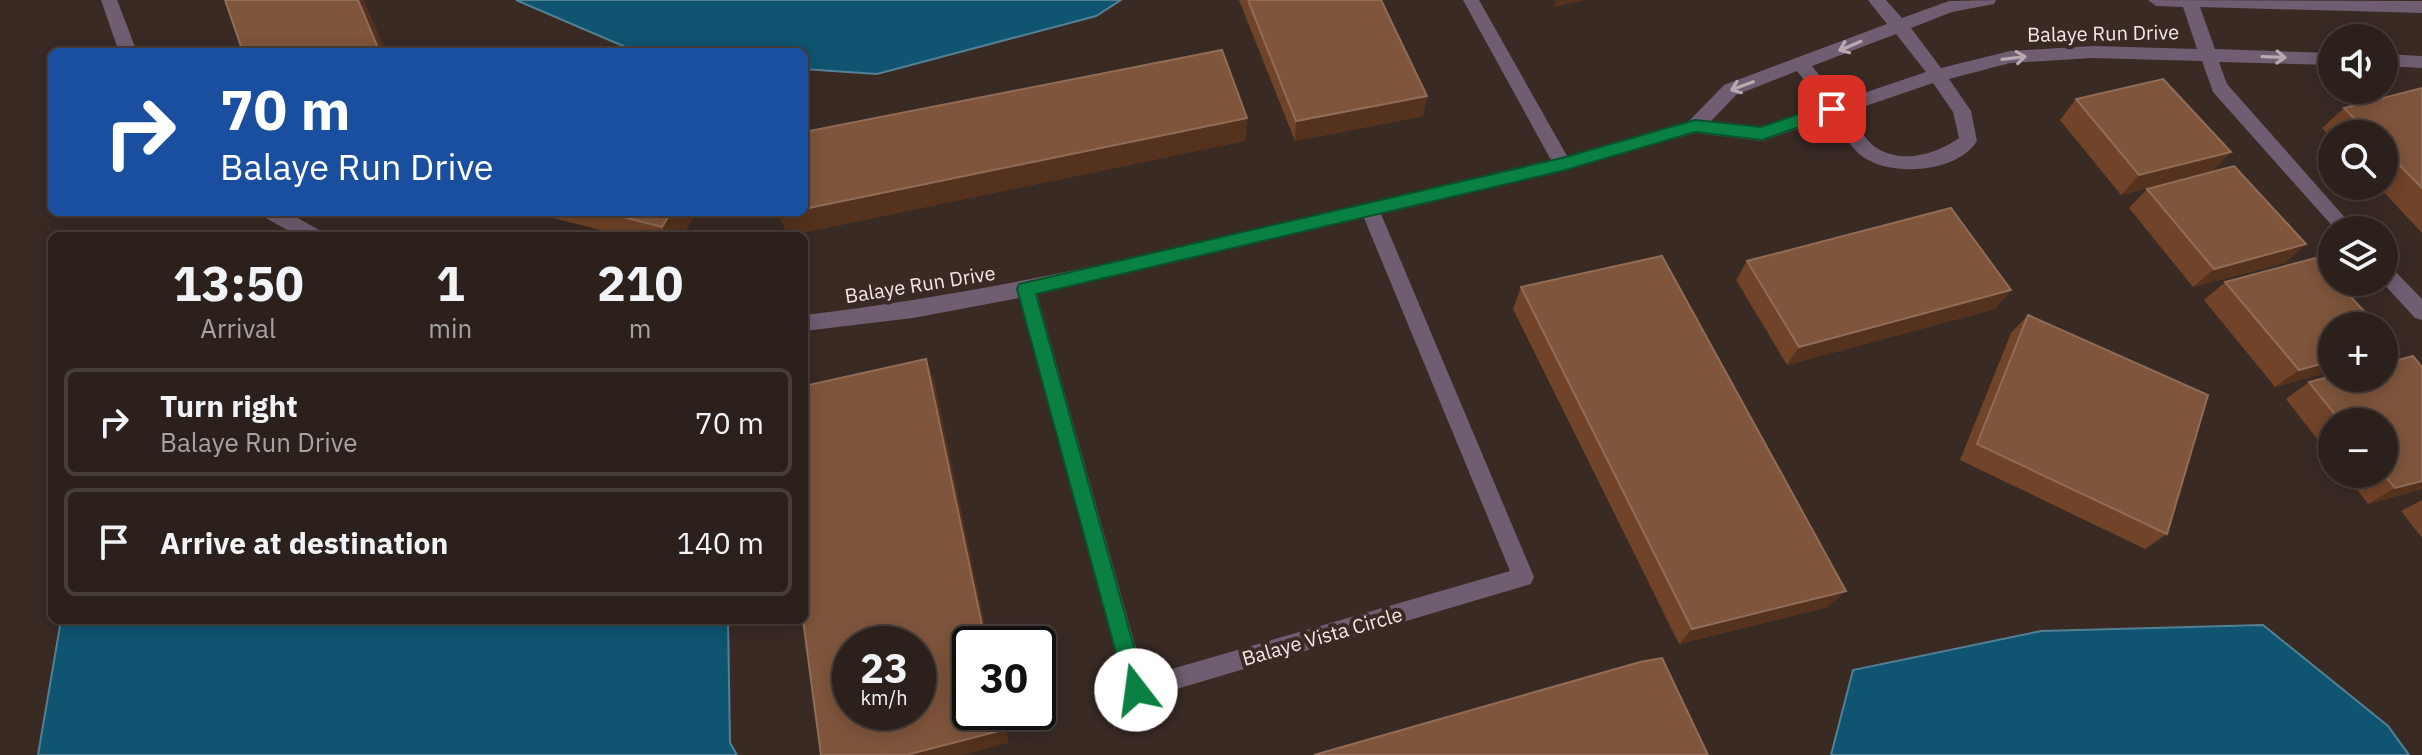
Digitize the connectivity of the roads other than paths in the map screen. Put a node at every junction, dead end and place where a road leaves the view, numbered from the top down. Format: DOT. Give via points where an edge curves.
graph roads {
  1 [pos="109,0"];
  2 [pos="1471,0"];
  3 [pos="1876,0"];
  4 [pos="1988,0"];
  5 [pos="2156,0"];
  6 [pos="2189,0"];
  7 [pos="2422,7"];
  8 [pos="1898,25"];
  9 [pos="127,48"];
  10 [pos="2208,55"];
  11 [pos="2318,59"];
  12 [pos="2398,61"];
  13 [pos="2422,62"];
  14 [pos="1801,64"];
  15 [pos="1938,75"];
  16 [pos="1832,109"];
  17 [pos="1695,126"];
  18 [pos="1562,164"];
  19 [pos="1369,208"];
  20 [pos="278,216"];
  21 [pos="2334,216"];
  22 [pos="307,232"];
  23 [pos="2398,287"];
  24 [pos="1026,289"];
  25 [pos="2422,312"];
  26 [pos="808,323"];
  1 -- 9 [label="street"];
  2 -- 18 [label="street"];
  3 -- 8 [label="street"];
  4 -- 8 [label="street, Balaye Run Drive"];
  5 -- 6 [label="street, Balaye Run Drive"];
  6 -- 7 [label="street, Balaye Run Drive"];
  6 -- 10 [label="street"];
  8 -- 14 [label="street, Balaye Run Drive, one-way"];
  8 -- 15 [label="street"];
  10 -- 11 [label="street, Balaye Run Drive, one-way"];
  15 -- 10 [label="street, Balaye Run Drive, one-way" via="2010,57 2092,52"];
  10 -- 21 [label="street" via="2219,87"];
  12 -- 13 [label="street"];
  14 -- 16 [label="street"];
  14 -- 17 [label="street, Balaye Run Drive, one-way" via="1730,90"];
  15 -- 16 [label="street, Balaye Run Drive"];
  15 -- 16 [label="street" via="1962,111 1968,141 1944,158 1907,164 1869,152"];
  16 -- 17 [label="street, Balaye Run Drive" via="1762,134"];
  17 -- 18 [label="street, Balaye Run Drive"];
  18 -- 19 [label="street, Balaye Run Drive"];
  19 -- 24 [label="street, Balaye Run Drive"];
  19 -- 24 [label="street, Balaye Vista Circle" via="1523,577 1136,690"];
  20 -- 22 [label="street"];
  23 -- 25 [label="street"];
  24 -- 26 [label="street, Balaye Run Drive"];
}
